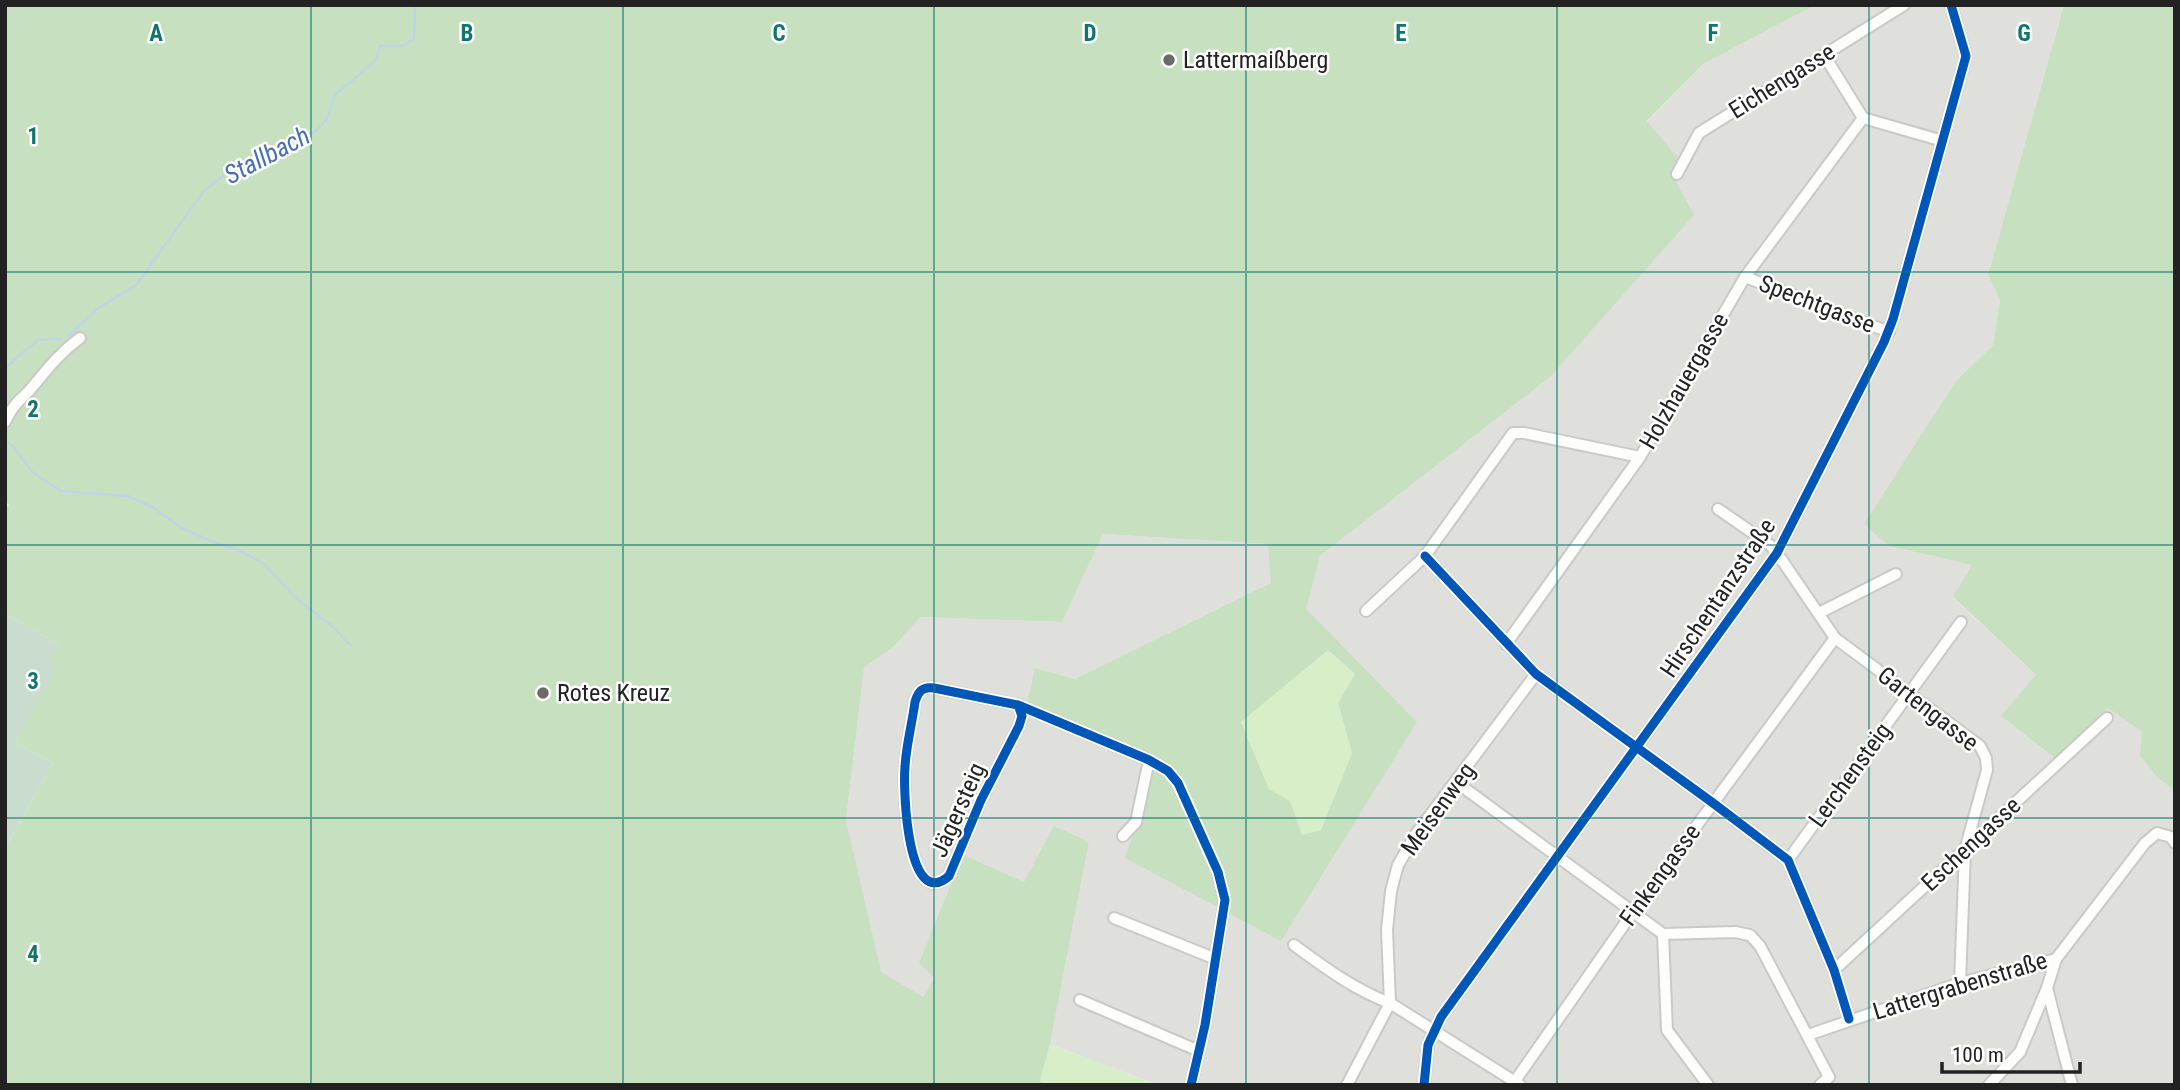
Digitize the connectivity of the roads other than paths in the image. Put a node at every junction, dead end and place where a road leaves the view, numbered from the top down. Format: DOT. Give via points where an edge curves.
graph roads {
  1 [pos="1904,5"];
  2 [pos="1951,5"];
  3 [pos="1824,54"];
  4 [pos="1863,118"];
  5 [pos="1943,141"];
  6 [pos="1677,174"];
  7 [pos="1745,276"];
  8 [pos="1889,332"];
  9 [pos="80,338"];
  10 [pos="5,422"];
  11 [pos="1640,457"];
  12 [pos="1718,509"];
  13 [pos="1777,552"];
  14 [pos="1424,556"];
  15 [pos="1896,574"];
  16 [pos="1366,611"];
  17 [pos="1819,613"];
  18 [pos="1961,622"];
  19 [pos="1835,638"];
  20 [pos="1506,644"];
  21 [pos="1536,674"];
  22 [pos="1910,693"];
  23 [pos="1018,705"];
  24 [pos="2107,718"];
  25 [pos="1637,748"];
  26 [pos="1149,760"];
  27 [pos="1456,782"];
  28 [pos="1713,803"];
  29 [pos="1123,836"];
  30 [pos="2175,844"];
  31 [pos="1965,850"];
  32 [pos="1557,857"];
  33 [pos="1788,860"];
  34 [pos="1633,912"];
  35 [pos="1114,918"];
  36 [pos="1663,934"];
  37 [pos="1294,946"];
  38 [pos="1216,959"];
  39 [pos="2056,959"];
  40 [pos="1834,970"];
  41 [pos="1960,983"];
  42 [pos="2047,988"];
  43 [pos="1080,1000"];
  44 [pos="1390,1003"];
  45 [pos="1849,1019"];
  46 [pos="1435,1030"];
  47 [pos="1808,1035"];
  48 [pos="1199,1051"];
  49 [pos="1518,1083"];
  50 [pos="1191,1085"];
  51 [pos="1347,1085"];
  52 [pos="1424,1085"];
  53 [pos="1708,1085"];
  54 [pos="1820,1085"];
  55 [pos="1989,1085"];
  56 [pos="2072,1085"];
  1 -- 3 [label="street, Eichengasse"];
  2 -- 5 [label="street, Hirschentanzstraße" via="1966,56"];
  3 -- 4 [label="street"];
  3 -- 6 [label="street, Eichengasse" via="1699,133"];
  4 -- 5 [label="street"];
  4 -- 7 [label="street, Holzhauergasse"];
  5 -- 8 [label="street, Hirschentanzstraße"];
  7 -- 8 [label="street, Spechtgasse"];
  7 -- 11 [label="street, Holzhauergasse"];
  8 -- 13 [label="street, Hirschentanzstraße"];
  9 -- 10 [label="street" via="17,400"];
  11 -- 14 [label="street" via="1513,433"];
  11 -- 20 [label="street, Holzhauergasse"];
  12 -- 13 [label="street, Gartengasse"];
  13 -- 17 [label="street, Gartengasse"];
  13 -- 25 [label="street, Hirschentanzstraße"];
  14 -- 16 [label="street"];
  14 -- 20 [label="street"];
  15 -- 17 [label="street"];
  17 -- 19 [label="street, Gartengasse"];
  18 -- 22 [label="street, Lerchensteig"];
  19 -- 22 [label="street, Gartengasse"];
  19 -- 28 [label="street, Finkengasse"];
  20 -- 21 [label="street"];
  21 -- 25 [label="street"];
  21 -- 27 [label="street, Meisenweg"];
  22 -- 31 [label="street, Gartengasse" via="1980,746 1986,758 1987,770"];
  22 -- 33 [label="street, Lerchensteig"];
  23 -- 23 [label="street, Jägersteig" via="1022,720 951,871 945,879 926,882 911,846 905,769 920,692 925,688"];
  23 -- 26 [label="street"];
  24 -- 31 [label="street, Eschengasse"];
  25 -- 28 [label="street"];
  25 -- 32 [label="street, Hirschentanzstraße"];
  26 -- 29 [label="street" via="1136,822"];
  26 -- 38 [label="street" via="1176,780 1218,872 1225,900"];
  27 -- 32 [label="street"];
  27 -- 44 [label="street, Meisenweg" via="1402,855 1394,875 1387,930"];
  28 -- 33 [label="street"];
  28 -- 34 [label="street, Finkengasse"];
  30 -- 39 [label="street, Lattergrabenstraße" via="2171,837 2157,833 2145,843"];
  31 -- 40 [label="street, Eschengasse"];
  31 -- 41 [label="street, Gartengasse"];
  32 -- 34 [label="street"];
  32 -- 46 [label="street, Hirschentanzstraße"];
  33 -- 40 [label="street, Lattergrabenstraße"];
  34 -- 36 [label="street"];
  34 -- 49 [label="street, Finkengasse"];
  35 -- 38 [label="street"];
  36 -- 47 [label="street" via="1750,935"];
  36 -- 53 [label="street" via="1667,1030"];
  37 -- 44 [label="street" via="1331,973"];
  38 -- 48 [label="street"];
  39 -- 41 [label="street, Lattergrabenstraße"];
  39 -- 42 [label="street"];
  40 -- 45 [label="street, Lattergrabenstraße"];
  41 -- 45 [label="street, Lattergrabenstraße"];
  42 -- 55 [label="street" via="2020,1052"];
  42 -- 56 [label="street"];
  43 -- 48 [label="street"];
  44 -- 46 [label="street"];
  44 -- 51 [label="street"];
  45 -- 47 [label="street, Lattergrabenstraße"];
  46 -- 49 [label="street"];
  46 -- 52 [label="street, Hirschentanzstraße" via="1428,1045"];
  47 -- 54 [label="street" via="1829,1077"];
  48 -- 50 [label="street"];
}
